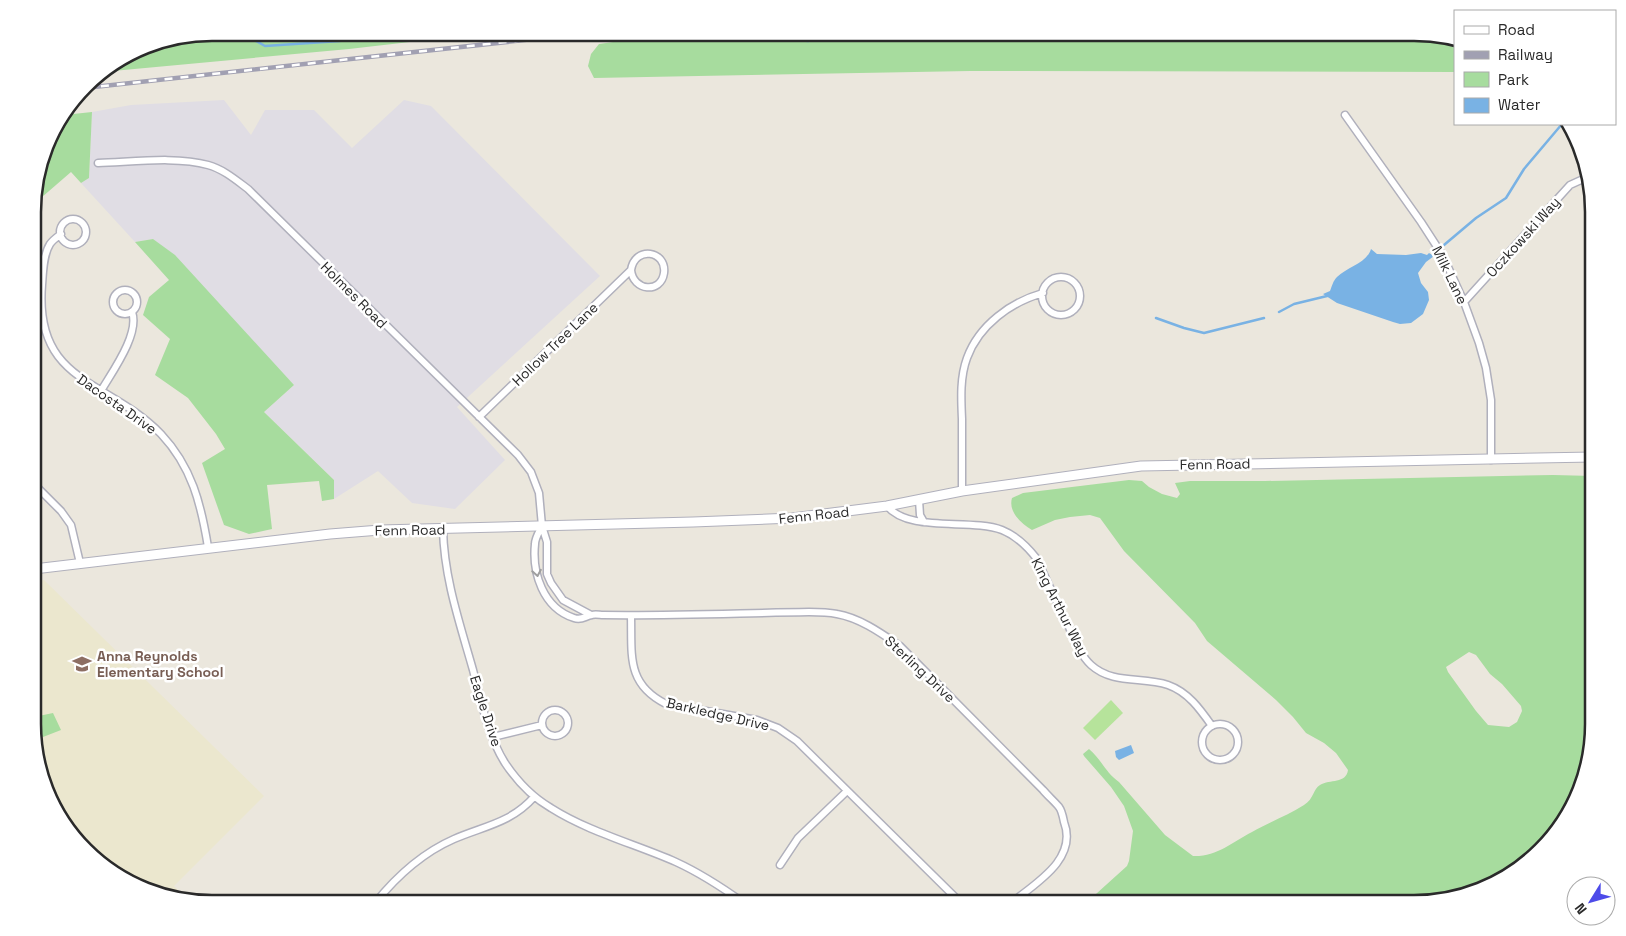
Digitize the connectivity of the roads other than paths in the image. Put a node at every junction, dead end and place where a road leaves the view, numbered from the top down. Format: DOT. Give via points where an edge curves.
graph roads {
  1 [pos="1345,115"];
  2 [pos="98,163"];
  3 [pos="1581,180"];
  4 [pos="61,234"];
  5 [pos="631,270"];
  6 [pos="1043,293"];
  7 [pos="41,294"];
  8 [pos="1464,302"];
  9 [pos="41,309"];
  10 [pos="132,312"];
  11 [pos="100,391"];
  12 [pos="478,417"];
  13 [pos="1584,457"];
  14 [pos="1491,460"];
  15 [pos="41,491"];
  16 [pos="962,492"];
  17 [pos="919,500"];
  18 [pos="887,506"];
  19 [pos="924,522"];
  20 [pos="542,526"];
  21 [pos="443,529"];
  22 [pos="208,548"];
  23 [pos="80,563"];
  24 [pos="41,568"];
  25 [pos="591,615"];
  26 [pos="631,616"];
  27 [pos="542,725"];
  28 [pos="1212,726"];
  29 [pos="492,737"];
  30 [pos="847,791"];
  31 [pos="534,797"];
  32 [pos="780,865"];
  33 [pos="952,894"];
  34 [pos="1022,894"];
  35 [pos="381,895"];
  36 [pos="732,895"];
  1 -- 8 [label="street, Milk Lane" via="1443,256"];
  2 -- 12 [label="street, Holmes Road" via="186,161 210,165 231,176"];
  3 -- 8 [label="street, Oczkowski Way" via="1570,185"];
  4 -- 4 [label="street, Dacosta Drive" via="72,245 81,242 86,231 82,223 72,219 62,226"];
  4 -- 7 [label="street, Dacosta Drive" via="50,244 45,259"];
  5 -- 5 [label="street, Hollow Tree Lane" via="639,256 650,254 663,263 664,273 660,282 646,287 633,279"];
  5 -- 12 [label="street, Hollow Tree Lane"];
  6 -- 6 [label="street" via="1048,310 1059,315 1071,313 1080,298 1077,286 1067,278 1054,278"];
  6 -- 16 [label="street" via="1025,298 1005,310 982,331 967,358 961,384"];
  8 -- 14 [label="street, Milk Lane" via="1486,368 1491,400"];
  9 -- 11 [label="street, Dacosta Drive" via="44,327 64,364 81,380"];
  10 -- 11 [label="street" via="131,335"];
  11 -- 22 [label="street, Dacosta Drive" via="145,420 162,435 178,458 193,482 202,510"];
  12 -- 20 [label="street, Holmes Road" via="532,472 539,493"];
  13 -- 14 [label="street, Fenn Road"];
  14 -- 16 [label="street, Fenn Road" via="1142,466"];
  15 -- 23 [label="street" via="72,526"];
  16 -- 17 [label="street, Fenn Road"];
  17 -- 18 [label="street, Fenn Road"];
  17 -- 19 [label="street"];
  18 -- 19 [label="street, King Arthur Way" via="899,517"];
  18 -- 20 [label="street, Fenn Road" via="770,520"];
  19 -- 28 [label="street, King Arthur Way" via="1000,529 1015,536 1037,559 1079,649 1091,665 1106,674 1167,684 1183,692"];
  20 -- 21 [label="street, Fenn Road"];
  20 -- 25 [label="street, Sterling Drive" via="547,542 547,574 551,583 563,600"];
  20 -- 25 [label="street, Sterling Drive, one-way" via="534,542 537,576 544,593 557,608 574,618 581,620"];
  21 -- 22 [label="street, Fenn Road" via="330,534"];
  21 -- 29 [label="street, Eagle Drive" via="445,565"];
  22 -- 23 [label="street, Fenn Road"];
  23 -- 24 [label="street, Fenn Road"];
  25 -- 26 [label="street, Sterling Drive"];
  26 -- 30 [label="street, Barkledge Drive" via="632,661 644,689 653,698 666,704 757,720 778,728 797,741"];
  26 -- 34 [label="street, Sterling Drive" via="808,612 838,614 879,631 900,646 1060,809 1067,828 1064,853 1053,869"];
  27 -- 27 [label="street" via="543,717 553,710 565,714 568,722 564,733 557,737 545,733"];
  27 -- 29 [label="street"];
  28 -- 28 [label="street" via="1203,735 1206,753 1214,759 1230,758 1238,748 1238,736 1224,724"];
  29 -- 31 [label="street, Eagle Drive" via="505,762"];
  30 -- 32 [label="street" via="798,838"];
  30 -- 33 [label="street, Barkledge Drive"];
  31 -- 35 [label="street" via="500,822 429,852"];
  31 -- 36 [label="street, Eagle Drive" via="574,821 678,863"];
}
